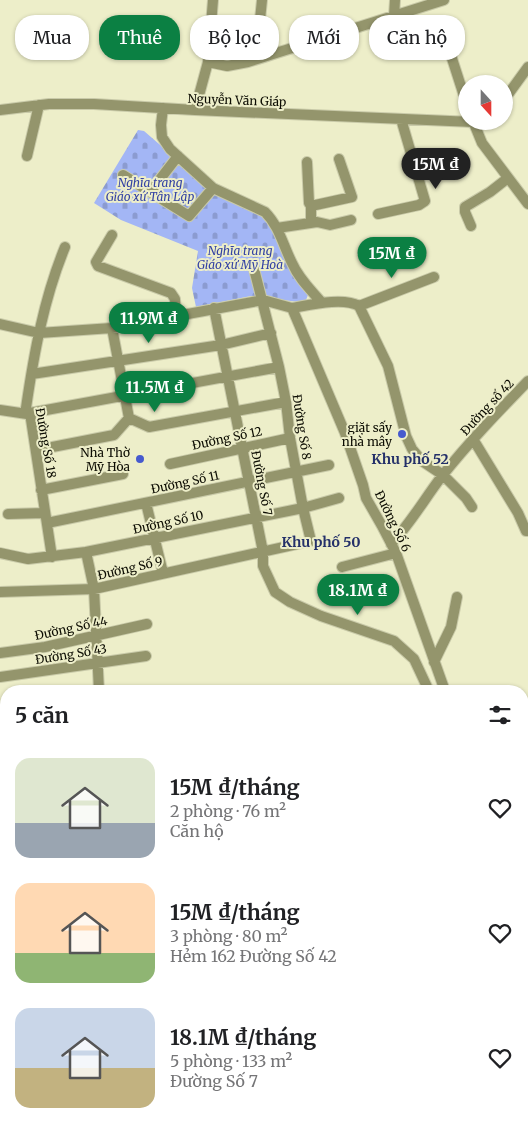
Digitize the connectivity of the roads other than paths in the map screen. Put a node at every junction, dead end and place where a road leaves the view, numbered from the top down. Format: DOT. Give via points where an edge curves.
graph roads {
  1 [pos="214,0"];
  2 [pos="262,0"];
  3 [pos="395,0"];
  4 [pos="444,0"];
  5 [pos="260,15"];
  6 [pos="394,15"];
  7 [pos="397,15"];
  8 [pos="369,24"];
  9 [pos="279,52"];
  10 [pos="252,60"];
  11 [pos="452,60"];
  12 [pos="208,62"];
  13 [pos="528,67"];
  14 [pos="458,77"];
  15 [pos="513,88"];
  16 [pos="39,105"];
  17 [pos="163,108"];
  18 [pos="0,110"];
  19 [pos="195,110"];
  20 [pos="401,119"];
  21 [pos="458,121"];
  22 [pos="477,130"];
  23 [pos="27,156"];
  24 [pos="178,156"];
  25 [pos="339,159"];
  26 [pos="307,162"];
  27 [pos="123,175"];
  28 [pos="508,178"];
  29 [pos="213,188"];
  30 [pos="150,192"];
  31 [pos="528,204"];
  32 [pos="311,206"];
  33 [pos="378,214"];
  34 [pos="351,220"];
  35 [pos="311,222"];
  36 [pos="471,226"];
  37 [pos="277,228"];
  38 [pos="112,235"];
  39 [pos="65,247"];
  40 [pos="254,269"];
  41 [pos="434,277"];
  42 [pos="263,300"];
  43 [pos="322,303"];
  44 [pos="359,306"];
  45 [pos="214,308"];
  46 [pos="292,308"];
  47 [pos="176,316"];
  48 [pos="0,324"];
  49 [pos="112,328"];
  50 [pos="38,333"];
  51 [pos="271,333"];
  52 [pos="221,345"];
  53 [pos="118,362"];
  54 [pos="279,366"];
  55 [pos="32,374"];
  56 [pos="228,377"];
  57 [pos="528,381"];
  58 [pos="125,395"];
  59 [pos="286,402"];
  60 [pos="0,410"];
  61 [pos="234,411"];
  62 [pos="28,413"];
  63 [pos="129,418"];
  64 [pos="290,438"];
  65 [pos="473,439"];
  66 [pos="242,447"];
  67 [pos="37,450"];
  68 [pos="170,464"];
  69 [pos="329,465"];
  70 [pos="297,472"];
  71 [pos="123,474"];
  72 [pos="443,475"];
  73 [pos="249,482"];
  74 [pos="41,490"];
  75 [pos="339,498"];
  76 [pos="146,503"];
  77 [pos="472,507"];
  78 [pos="303,508"];
  79 [pos="8,514"];
  80 [pos="256,517"];
  81 [pos="46,518"];
  82 [pos="527,533"];
  83 [pos="153,537"];
  84 [pos="393,548"];
  85 [pos="86,552"];
  86 [pos="263,552"];
  87 [pos="0,553"];
  88 [pos="52,557"];
  89 [pos="342,567"];
  90 [pos="163,574"];
  91 [pos="94,589"];
  92 [pos="0,592"];
  93 [pos="457,597"];
  94 [pos="147,624"];
  95 [pos="96,636"];
  96 [pos="0,652"];
  97 [pos="146,656"];
  98 [pos="434,662"];
  99 [pos="98,663"];
  100 [pos="0,677"];
  101 [pos="99,685"];
  102 [pos="425,685"];
  103 [pos="443,685"];
  1 -- 12 [label="street"];
  2 -- 5 [label="street"];
  3 -- 6 [label="street"];
  4 -- 7 [label="street"];
  8 -- 9 [label="street"];
  10 -- 12 [label="street" via="227,66"];
  11 -- 14 [label="street"];
  12 -- 19 [label="street"];
  13 -- 15 [label="street"];
  16 -- 17 [label="street, Nguyễn Văn Giáp"];
  16 -- 18 [label="street, Nguyễn Văn Giáp"];
  16 -- 23 [label="street"];
  17 -- 19 [label="street, Nguyễn Văn Giáp"];
  17 -- 24 [label="street" via="162,137"];
  19 -- 20 [label="street, Nguyễn Văn Giáp"];
  20 -- 21 [label="street, Nguyễn Văn Giáp"];
  20 -- 33 [label="street" via="425,200 419,205"];
  22 -- 28 [label="street" via="482,143"];
  24 -- 29 [label="street"];
  24 -- 30 [label="street"];
  25 -- 32 [label="street" via="352,197"];
  26 -- 32 [label="street"];
  27 -- 30 [label="street"];
  28 -- 31 [label="street"];
  28 -- 36 [label="street" via="465,207"];
  29 -- 30 [label="street" via="189,216"];
  29 -- 37 [label="street" via="265,212"];
  32 -- 35 [label="street"];
  34 -- 35 [label="street" via="330,225"];
  35 -- 37 [label="street"];
  37 -- 43 [label="street" via="292,264"];
  38 -- 47 [label="street" via="96,262 98,266 171,293 175,299"];
  39 -- 50 [label="street, Đường Số 18"];
  40 -- 42 [label="street, Đường Số 8"];
  41 -- 44 [label="street"];
  42 -- 45 [label="street"];
  42 -- 46 [label="street"];
  42 -- 51 [label="street, Đường Số 8"];
  43 -- 44 [label="street"];
  43 -- 46 [label="street"];
  44 -- 72 [label="street" via="388,366 412,449 422,461"];
  45 -- 47 [label="street"];
  45 -- 52 [label="street, Đường Số 7"];
  46 -- 84 [label="street, Đường Số 6" via="345,433 366,498"];
  47 -- 49 [label="street"];
  48 -- 50 [label="street"];
  49 -- 50 [label="street"];
  49 -- 53 [label="street"];
  50 -- 55 [label="street, Đường Số 18"];
  51 -- 52 [label="street"];
  51 -- 54 [label="street, Đường Số 8"];
  52 -- 53 [label="street"];
  52 -- 56 [label="street, Đường Số 7"];
  53 -- 55 [label="street"];
  53 -- 58 [label="street"];
  54 -- 56 [label="street"];
  54 -- 59 [label="street, Đường Số 8"];
  55 -- 62 [label="street, Đường Số 18"];
  56 -- 58 [label="street"];
  56 -- 61 [label="street, Đường Số 7"];
  57 -- 65 [label="street, Đường số 42"];
  58 -- 62 [label="street"];
  58 -- 63 [label="street"];
  59 -- 61 [label="street"];
  59 -- 64 [label="street, Đường Số 8"];
  60 -- 62 [label="street"];
  61 -- 63 [label="street" via="149,427"];
  61 -- 66 [label="street, Đường Số 7"];
  62 -- 67 [label="street, Đường Số 18"];
  63 -- 67 [label="street" via="114,435"];
  64 -- 66 [label="street, Đường Số 12"];
  64 -- 70 [label="street, Đường Số 8"];
  65 -- 72 [label="street, Đường số 42"];
  65 -- 82 [label="street"];
  66 -- 68 [label="street, Đường Số 12"];
  66 -- 73 [label="street, Đường Số 7"];
  67 -- 74 [label="street, Đường Số 18"];
  69 -- 70 [label="street, Đường Số 11"];
  70 -- 73 [label="street, Đường Số 11"];
  70 -- 78 [label="street, Đường Số 8"];
  71 -- 74 [label="street"];
  72 -- 77 [label="street"];
  72 -- 84 [label="street, Đường số 42"];
  73 -- 76 [label="street, Đường Số 11"];
  73 -- 80 [label="street, Đường Số 7"];
  74 -- 81 [label="street, Đường Số 18"];
  75 -- 78 [label="street, Đường Số 10"];
  76 -- 81 [label="street, Đường Số 11"];
  76 -- 83 [label="street"];
  78 -- 80 [label="street, Đường Số 10"];
  78 -- 86 [label="street, Đường Số 8" via="311,541"];
  79 -- 81 [label="street, Đường Số 11"];
  80 -- 83 [label="street, Đường Số 10"];
  80 -- 86 [label="street, Đường Số 7"];
  81 -- 88 [label="street, Đường Số 18"];
  83 -- 85 [label="street, Đường Số 10"];
  83 -- 90 [label="street"];
  84 -- 89 [label="street"];
  84 -- 98 [label="street, Đường Số 6"];
  85 -- 88 [label="street, Đường Số 10"];
  85 -- 91 [label="street"];
  86 -- 90 [label="street, Đường Số 9"];
  86 -- 102 [label="street, Đường Số 7" via="264,566 275,592 321,616 394,641 414,659"];
  87 -- 88 [label="street, Đường Số 10" via="28,559"];
  90 -- 91 [label="street, Đường Số 9"];
  91 -- 92 [label="street, Đường Số 9"];
  91 -- 95 [label="street"];
  93 -- 98 [label="street" via="451,627"];
  94 -- 95 [label="street, Đường Số 44"];
  95 -- 96 [label="street, Đường Số 44"];
  95 -- 99 [label="street"];
  97 -- 99 [label="street, Đường Số 43"];
  98 -- 103 [label="street, Đường Số 6"];
  99 -- 100 [label="street, Đường Số 43"];
  99 -- 101 [label="street"];
}
